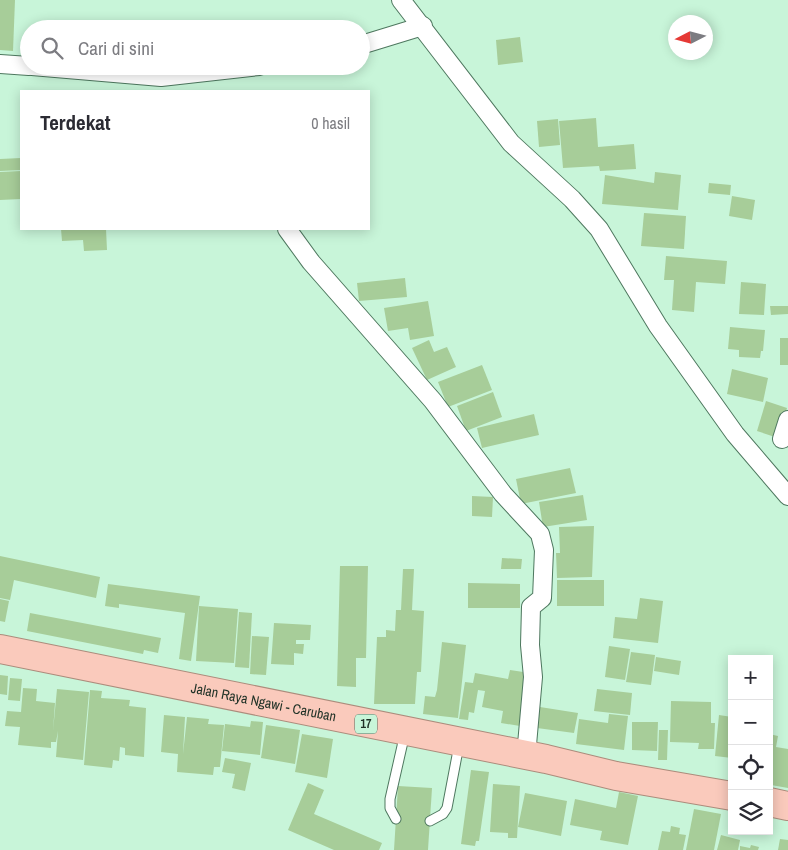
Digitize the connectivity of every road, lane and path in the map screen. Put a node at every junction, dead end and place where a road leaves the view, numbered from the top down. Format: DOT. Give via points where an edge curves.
graph roads {
  1 [pos="401,0"];
  2 [pos="423,26"];
  3 [pos="370,42"];
  4 [pos="0,64"];
  5 [pos="20,65"];
  6 [pos="106,75"];
  7 [pos="220,75"];
  8 [pos="182,84"];
  9 [pos="288,230"];
  10 [pos="788,420"];
  11 [pos="782,439"];
  12 [pos="788,496"];
  13 [pos="0,649"];
  14 [pos="406,732"];
  15 [pos="460,742"];
  16 [pos="526,756"];
  17 [pos="728,795"];
  18 [pos="773,803"];
  19 [pos="788,806"];
  20 [pos="396,819"];
  21 [pos="430,821"];
  1 -- 2 [label="street"];
  2 -- 3 [label="street"];
  2 -- 12 [label="street" via="510,143 572,199 599,229 658,326 735,434"];
  4 -- 5 [label="street"];
  6 -- 8 [label="street"];
  7 -- 8 [label="street"];
  9 -- 16 [label="street" via="311,262 433,401 502,494 540,534 544,550 543,587 542,598 532,607 530,645 533,677"];
  10 -- 11 [label="street"];
  13 -- 14 [label="highway, Jalan Raya Ngawi - Caruban / 17"];
  14 -- 15 [label="highway, Jalan Raya Ngawi - Caruban / 17"];
  14 -- 20 [label="lane" via="390,799 390,808"];
  15 -- 16 [label="highway, Jalan Raya Ngawi - Caruban / 17"];
  15 -- 21 [label="lane" via="447,808"];
  16 -- 17 [label="highway, Jalan Raya Ngawi - Caruban / 17"];
  18 -- 19 [label="highway"];
}
